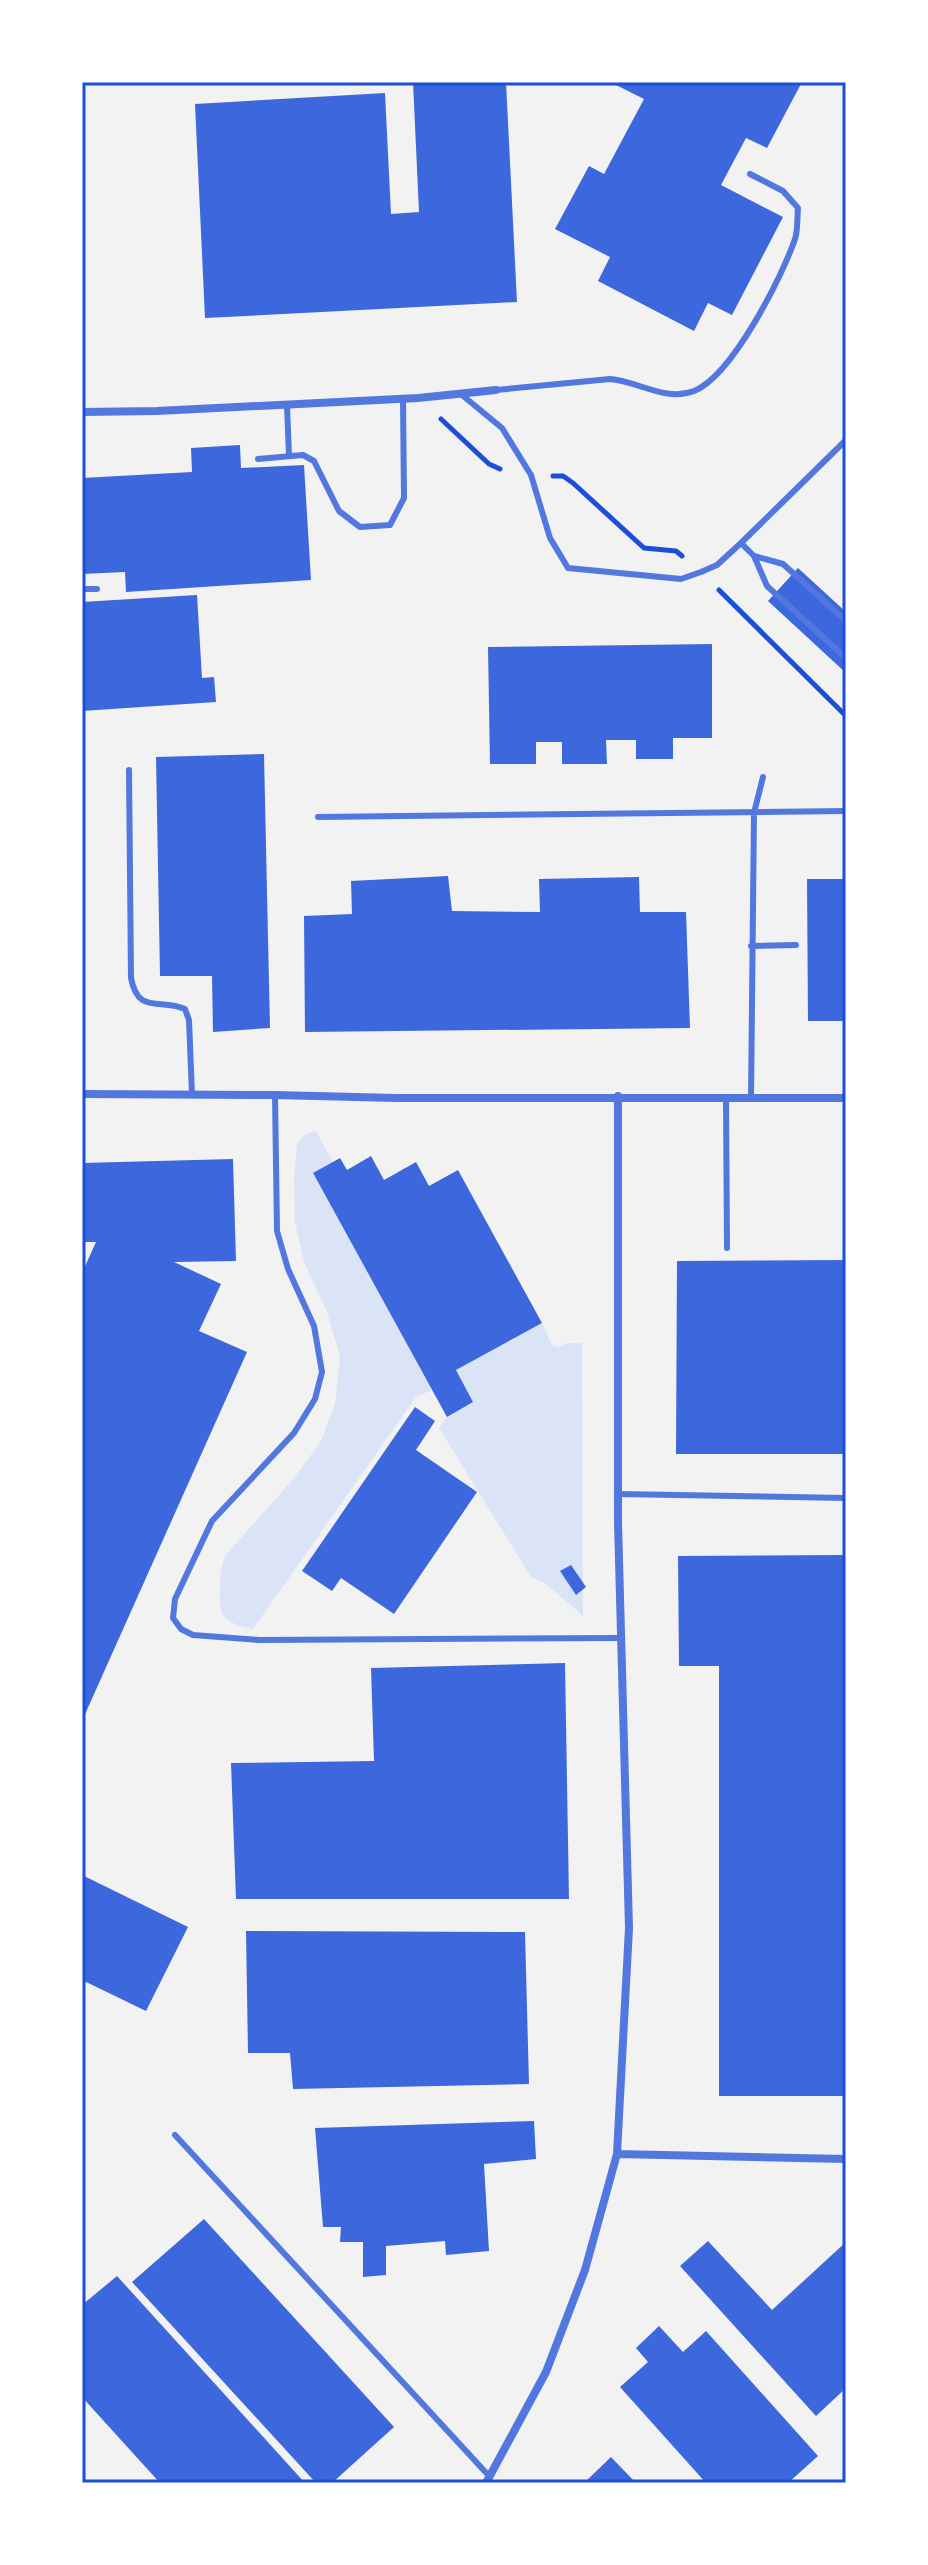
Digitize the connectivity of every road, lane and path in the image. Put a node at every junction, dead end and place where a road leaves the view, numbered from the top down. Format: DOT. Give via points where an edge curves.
graph roads {
  1 [pos="750,174"];
  2 [pos="496,390"];
  3 [pos="462,395"];
  4 [pos="418,398"];
  5 [pos="403,399"];
  6 [pos="287,405"];
  7 [pos="82,412"];
  8 [pos="846,440"];
  9 [pos="289,456"];
  10 [pos="258,459"];
  11 [pos="531,475"];
  12 [pos="741,543"];
  13 [pos="754,556"];
  14 [pos="701,572"];
  15 [pos="82,589"];
  16 [pos="97,589"];
  17 [pos="846,621"];
  18 [pos="846,658"];
  19 [pos="846,716"];
  20 [pos="129,770"];
  21 [pos="763,777"];
  22 [pos="846,811"];
  23 [pos="754,813"];
  24 [pos="318,817"];
  25 [pos="796,945"];
  26 [pos="751,946"];
  27 [pos="82,1094"];
  28 [pos="192,1095"];
  29 [pos="275,1095"];
  30 [pos="618,1096"];
  31 [pos="846,1098"];
  32 [pos="726,1099"];
  33 [pos="751,1099"];
  34 [pos="727,1248"];
  35 [pos="618,1494"];
  36 [pos="846,1498"];
  37 [pos="620,1638"];
  38 [pos="175,2135"];
  39 [pos="617,2154"];
  40 [pos="846,2159"];
  41 [pos="488,2480"];
  1 -- 2 [label="lane" via="783,191 798,208 796,236 752,331 715,375 695,391 669,395 610,379"];
  2 -- 3 [label="street"];
  3 -- 4 [label="street"];
  3 -- 11 [label="lane" via="502,428"];
  4 -- 5 [label="street"];
  4 -- 11 [label="path" via="489,464 511,474"];
  5 -- 6 [label="street"];
  5 -- 9 [label="lane" via="404,498 390,525 360,527 339,511 314,461"];
  6 -- 7 [label="street"];
  6 -- 9 [label="lane"];
  8 -- 12 [label="lane"];
  9 -- 10 [label="lane"];
  11 -- 14 [label="path" via="563,476 644,548 676,551"];
  11 -- 14 [label="lane" via="550,538 568,568 681,579"];
  12 -- 13 [label="lane"];
  12 -- 14 [label="lane"];
  13 -- 17 [label="lane" via="783,564"];
  13 -- 18 [label="lane" via="767,586"];
  14 -- 19 [label="path"];
  15 -- 16 [label="lane"];
  20 -- 28 [label="lane" via="131,978 143,1000 185,1009"];
  21 -- 23 [label="lane"];
  22 -- 23 [label="lane"];
  23 -- 24 [label="lane"];
  23 -- 26 [label="lane"];
  25 -- 26 [label="lane"];
  26 -- 33 [label="lane"];
  27 -- 28 [label="street"];
  28 -- 29 [label="street"];
  29 -- 30 [label="street"];
  29 -- 37 [label="lane" via="277,1231 314,1326 322,1372 315,1399 294,1433 212,1521 175,1599 173,1618 193,1635 259,1640"];
  30 -- 32 [label="street"];
  30 -- 35 [label="street"];
  31 -- 33 [label="street"];
  32 -- 33 [label="street"];
  32 -- 34 [label="lane"];
  35 -- 36 [label="lane"];
  35 -- 37 [label="street"];
  37 -- 39 [label="street" via="629,1928"];
  38 -- 41 [label="lane"];
  39 -- 40 [label="street"];
  39 -- 41 [label="street" via="585,2270 546,2372"];
}
